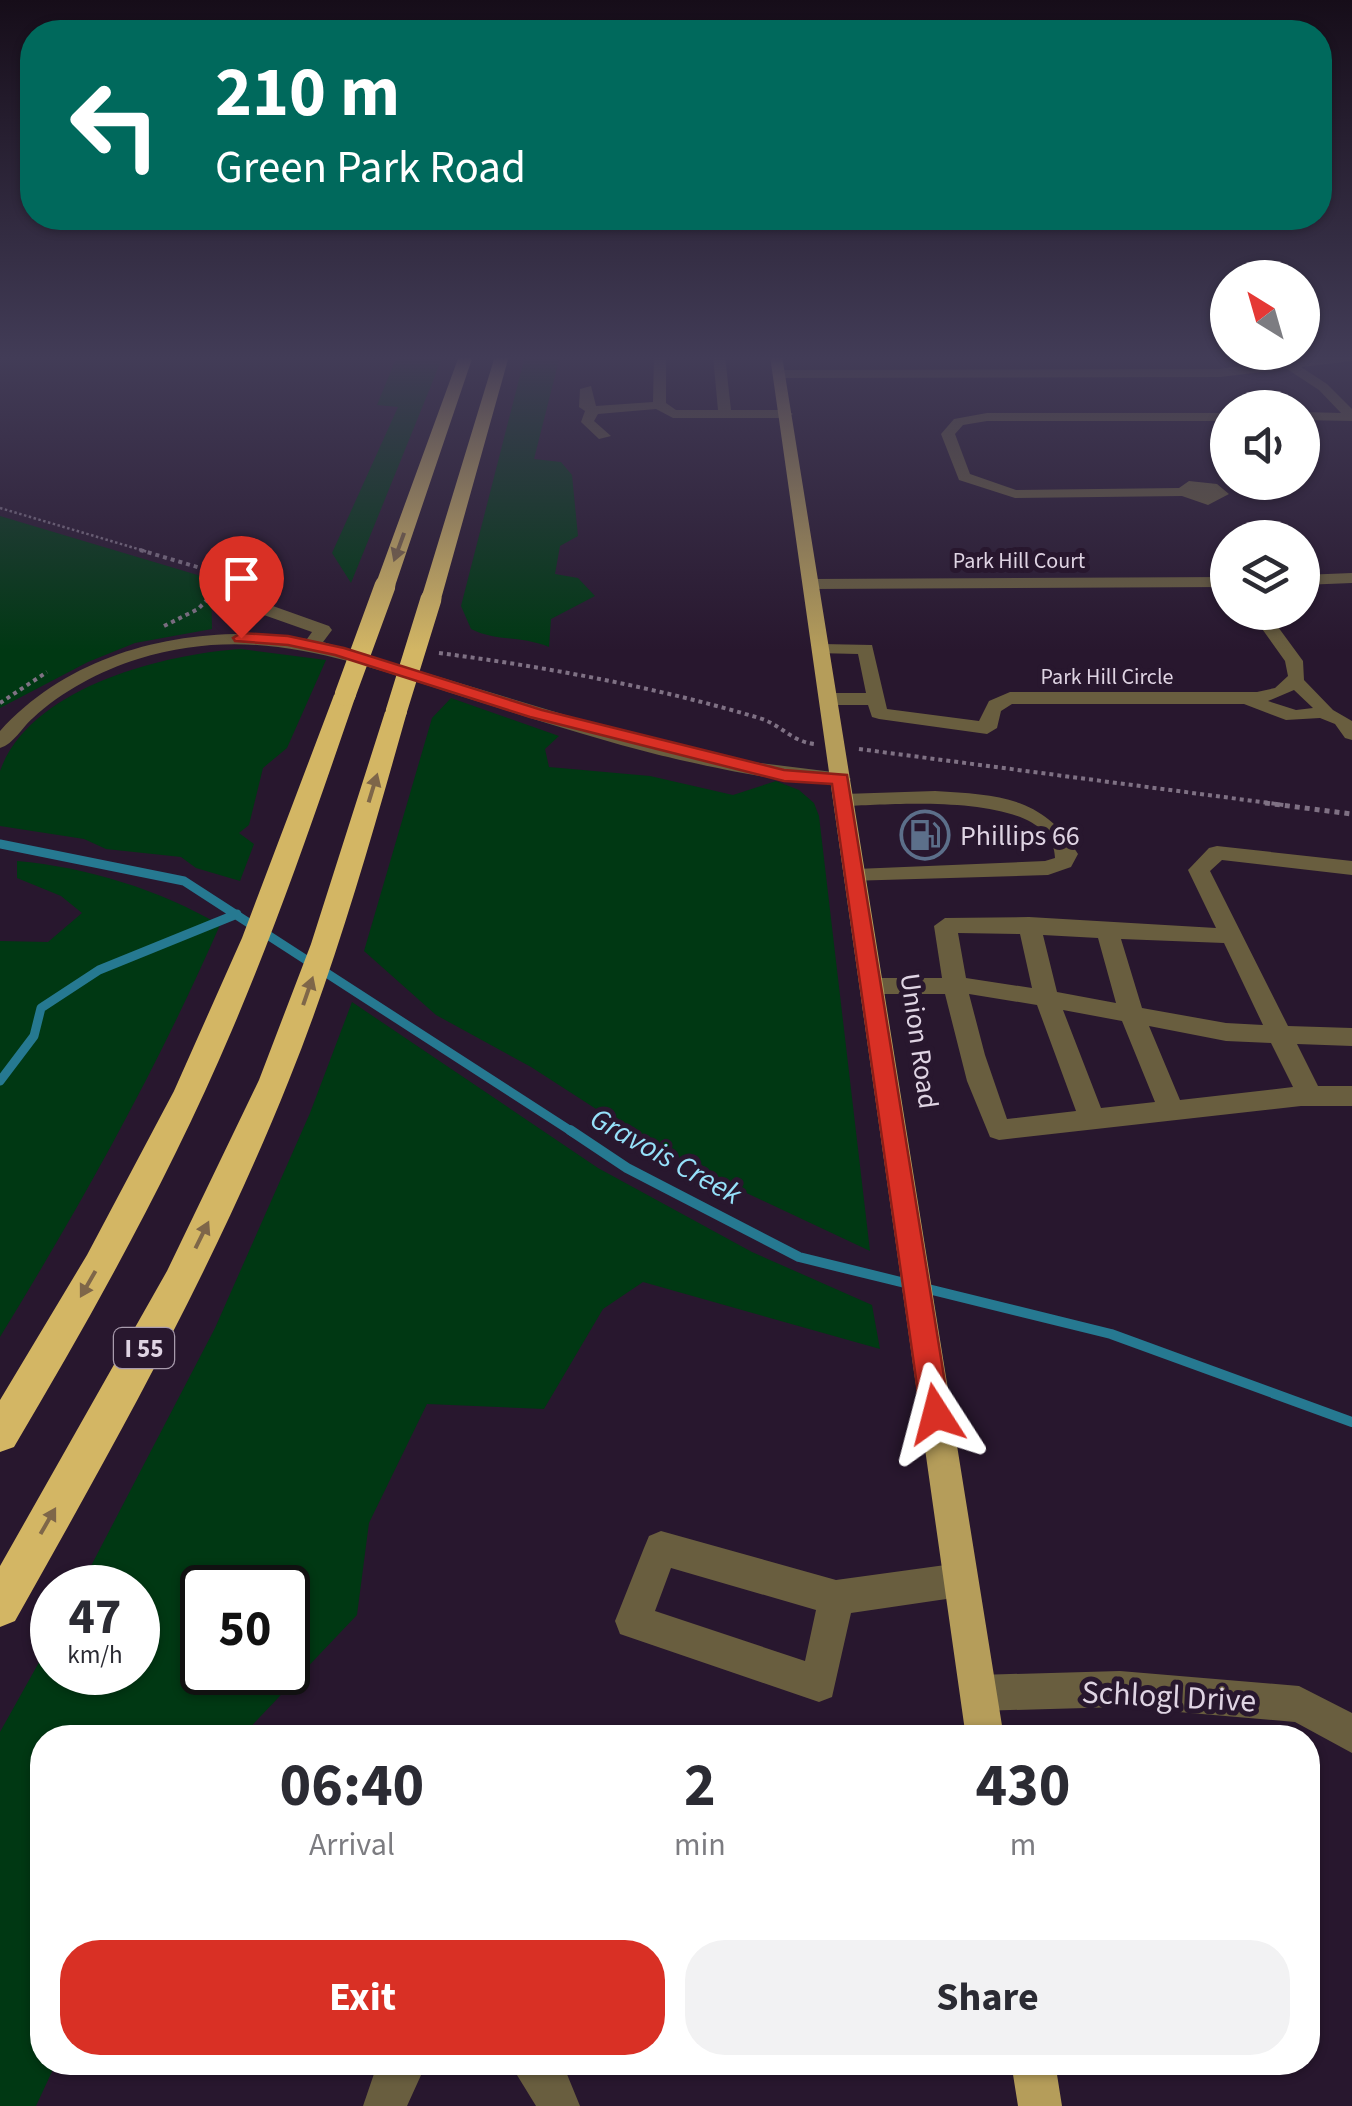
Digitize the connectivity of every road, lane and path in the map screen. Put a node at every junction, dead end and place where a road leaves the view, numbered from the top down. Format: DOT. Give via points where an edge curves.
graph roads {
  1 [pos="431,454"];
  2 [pos="473,454"];
  3 [pos="792,454"];
  4 [pos="954,454"];
  5 [pos="1184,492"];
  6 [pos="0,508"];
  7 [pos="1352,578"];
  8 [pos="1320,579"];
  9 [pos="1210,582"];
  10 [pos="811,584"];
  11 [pos="254,585"];
  12 [pos="239,600"];
  13 [pos="1271,630"];
  14 [pos="312,644"];
  15 [pos="822,649"];
  16 [pos="448,656"];
  17 [pos="1294,680"];
  18 [pos="1247,698"];
  19 [pos="830,699"];
  20 [pos="876,699"];
  21 [pos="1321,712"];
  22 [pos="1352,734"];
  23 [pos="1,739"];
  24 [pos="808,744"];
  25 [pos="864,750"];
  26 [pos="842,789"];
  27 [pos="1352,814"];
  28 [pos="1352,868"];
  29 [pos="856,876"];
  30 [pos="1029,924"];
  31 [pos="1108,934"];
  32 [pos="1234,936"];
  33 [pos="872,986"];
  34 [pos="954,986"];
  35 [pos="1048,999"];
  36 [pos="1132,1015"];
  37 [pos="1282,1036"];
  38 [pos="1352,1037"];
  39 [pos="1310,1096"];
  40 [pos="1352,1096"];
  41 [pos="1172,1110"];
  42 [pos="1092,1120"];
  43 [pos="0,1434"];
  44 [pos="960,1580"];
  45 [pos="836,1598"];
  46 [pos="0,1606"];
  47 [pos="978,1693"];
  48 [pos="982,1725"];
  49 [pos="1352,1734"];
  50 [pos="396,2075"];
  51 [pos="543,2075"];
  52 [pos="1035,2075"];
  53 [pos="385,2106"];
  54 [pos="558,2106"];
  55 [pos="1040,2106"];
  1 -- 43 [label="highway, one-way, bridge" via="296,832 212,1041 124,1222"];
  46 -- 2 [label="highway, I 55, one-way, bridge" via="126,1383 273,1082 350,864"];
  3 -- 10 [label="main road, Union Road"];
  4 -- 5 [label="street" via="964,478 1015,494"];
  6 -- 11 [label="path"];
  7 -- 8 [label="street"];
  9 -- 10 [label="street, Park Hill Court"];
  10 -- 15 [label="main road, Union Road"];
  12 -- 14 [label="street" via="323,630"];
  13 -- 17 [label="street" via="1294,661"];
  14 -- 23 [label="street" via="218,640 136,657 52,692"];
  14 -- 26 [label="street" via="623,737"];
  15 -- 19 [label="main road, Union Road"];
  15 -- 20 [label="street" via="866,650"];
  16 -- 24 [label="path" via="530,665 764,720"];
  17 -- 18 [label="street, Park Hill Circle" via="1281,692"];
  17 -- 21 [label="street" via="1326,710"];
  18 -- 20 [label="street, Park Hill Circle" via="1010,698 988,713 988,728 879,713"];
  18 -- 21 [label="street, Park Hill Circle" via="1297,716"];
  19 -- 20 [label="street"];
  19 -- 26 [label="main road, Union Road"];
  21 -- 22 [label="street" via="1342,720"];
  25 -- 27 [label="path"];
  26 -- 29 [label="main road, Union Road"];
  26 -- 29 [label="street" via="1018,806 1054,830 1067,854 1048,868"];
  28 -- 32 [label="street" via="1218,854 1200,870"];
  29 -- 33 [label="main road, Union Road"];
  30 -- 31 [label="street"];
  30 -- 34 [label="street" via="945,926"];
  30 -- 35 [label="street"];
  31 -- 32 [label="street"];
  31 -- 36 [label="street"];
  32 -- 37 [label="street"];
  33 -- 34 [label="street"];
  33 -- 44 [label="main road, Union Road"];
  34 -- 35 [label="street"];
  34 -- 42 [label="street" via="998,1130"];
  35 -- 36 [label="street"];
  35 -- 42 [label="street"];
  36 -- 37 [label="street"];
  36 -- 41 [label="street"];
  37 -- 38 [label="street"];
  37 -- 39 [label="street"];
  39 -- 40 [label="street"];
  39 -- 41 [label="street"];
  41 -- 42 [label="street"];
  44 -- 45 [label="street"];
  44 -- 47 [label="main road, Union Road"];
  45 -- 45 [label="street" via="819,1684 633,1621 661,1548"];
  47 -- 48 [label="main road, Union Road"];
  47 -- 49 [label="street, Schlogl Drive" via="1120,1689 1299,1704"];
  50 -- 53 [label="street"];
  51 -- 54 [label="street"];
  52 -- 55 [label="main road"];
}
